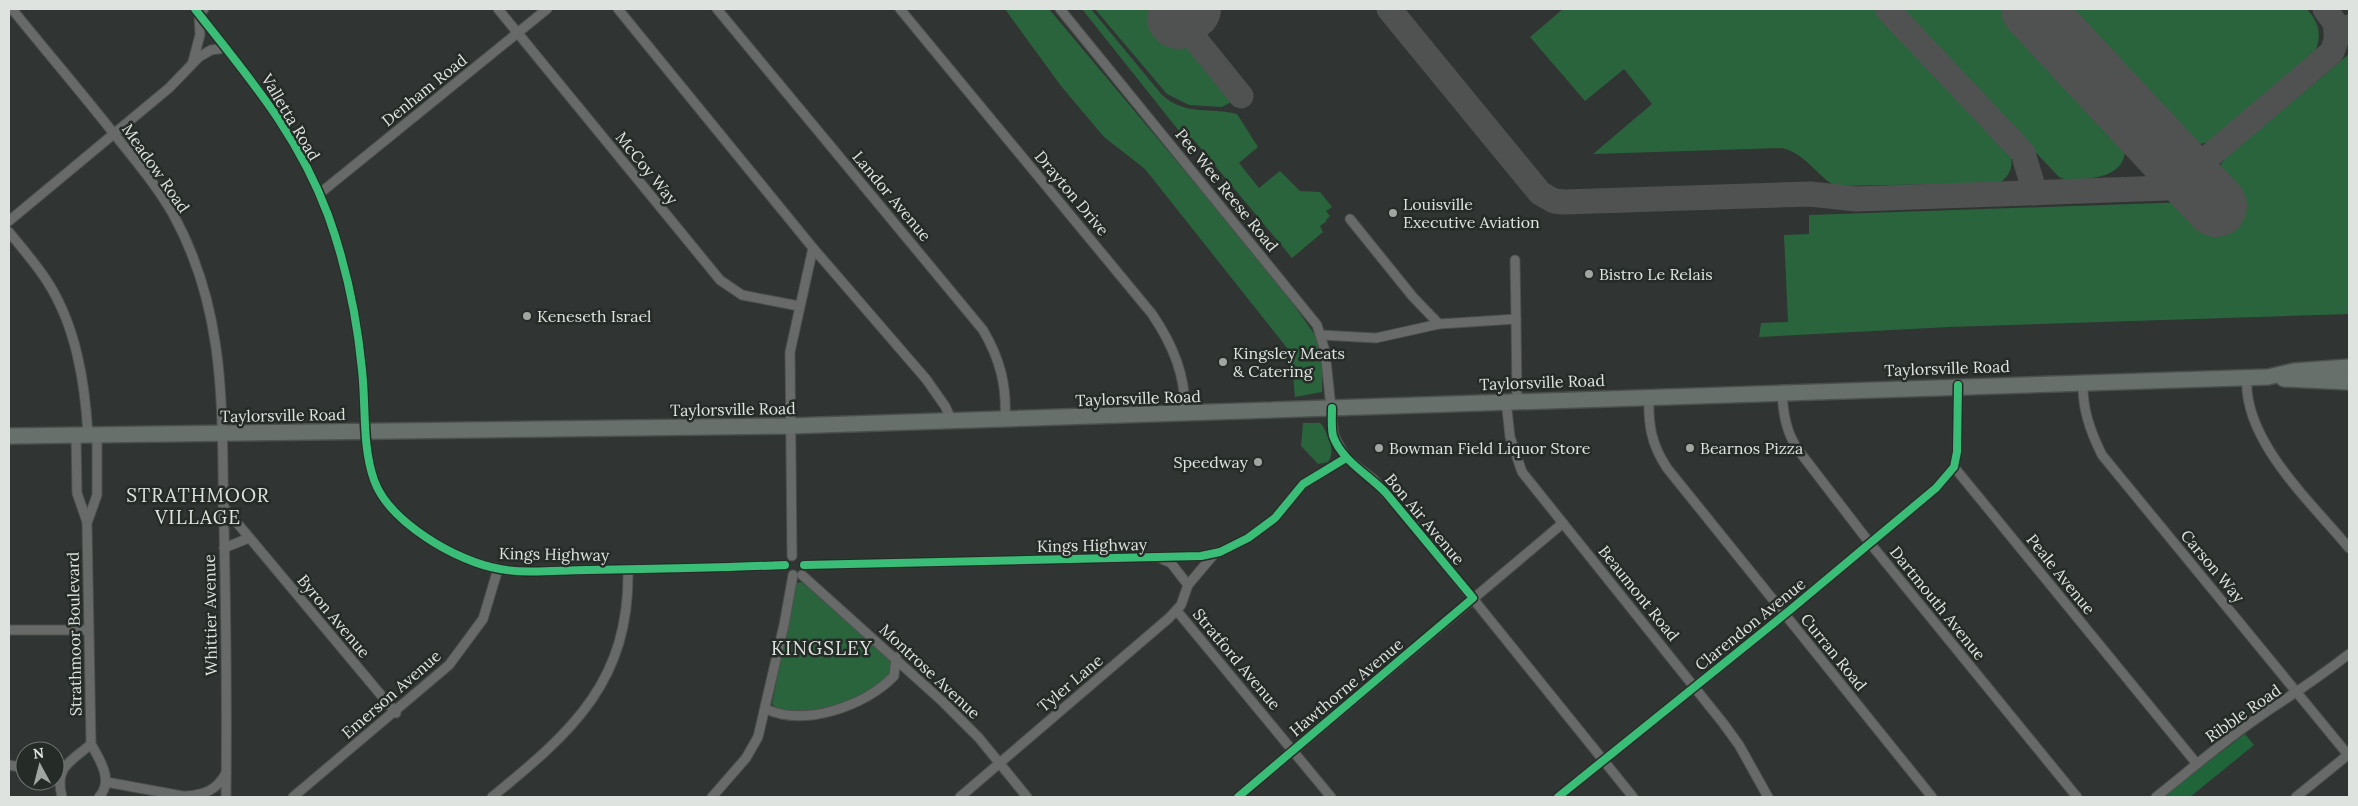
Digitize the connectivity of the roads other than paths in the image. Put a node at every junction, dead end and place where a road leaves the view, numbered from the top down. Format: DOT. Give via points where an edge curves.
graph roads {
  1 [pos="12,9"];
  2 [pos="498,9"];
  3 [pos="547,9"];
  4 [pos="618,9"];
  5 [pos="717,9"];
  6 [pos="900,9"];
  7 [pos="1060,9"];
  8 [pos="199,10"];
  9 [pos="518,33"];
  10 [pos="225,48"];
  11 [pos="193,62"];
  12 [pos="114,133"];
  13 [pos="319,194"];
  14 [pos="1350,219"];
  15 [pos="9,221"];
  16 [pos="9,232"];
  17 [pos="813,248"];
  18 [pos="1515,260"];
  19 [pos="799,306"];
  20 [pos="1516,319"];
  21 [pos="1439,324"];
  22 [pos="1321,335"];
  23 [pos="2349,367"];
  24 [pos="2268,376"];
  25 [pos="2247,377"];
  26 [pos="2083,381"];
  27 [pos="2349,382"];
  28 [pos="1958,385"];
  29 [pos="1782,391"];
  30 [pos="1649,396"];
  31 [pos="1512,400"];
  32 [pos="1332,408"];
  33 [pos="1186,414"];
  34 [pos="1004,419"];
  35 [pos="952,421"];
  36 [pos="790,426"];
  37 [pos="367,431"];
  38 [pos="223,433"];
  39 [pos="87,435"];
  40 [pos="9,436"];
  41 [pos="1346,458"];
  42 [pos="1954,467"];
  43 [pos="223,506"];
  44 [pos="88,523"];
  45 [pos="1563,523"];
  46 [pos="249,538"];
  47 [pos="1870,543"];
  48 [pos="224,548"];
  49 [pos="2349,548"];
  50 [pos="1215,553"];
  51 [pos="792,556"];
  52 [pos="1159,557"];
  53 [pos="785,565"];
  54 [pos="804,565"];
  55 [pos="498,569"];
  56 [pos="628,569"];
  57 [pos="798,575"];
  58 [pos="1188,585"];
  59 [pos="1473,598"];
  60 [pos="1177,611"];
  61 [pos="1785,614"];
  62 [pos="9,630"];
  63 [pos="88,630"];
  64 [pos="2349,654"];
  65 [pos="896,657"];
  66 [pos="914,675"];
  67 [pos="894,676"];
  68 [pos="1694,686"];
  69 [pos="2299,693"];
  70 [pos="766,710"];
  71 [pos="396,712"];
  72 [pos="91,744"];
  73 [pos="1294,750"];
  74 [pos="2349,755"];
  75 [pos="1602,760"];
  76 [pos="1000,762"];
  77 [pos="2197,764"];
  78 [pos="65,766"];
  79 [pos="226,772"];
  80 [pos="106,782"];
  81 [pos="99,797"];
  82 [pos="187,797"];
  83 [pos="226,797"];
  84 [pos="293,797"];
  85 [pos="492,797"];
  86 [pos="712,797"];
  87 [pos="960,797"];
  88 [pos="1027,797"];
  89 [pos="1238,797"];
  90 [pos="1331,797"];
  91 [pos="1558,797"];
  92 [pos="1633,797"];
  93 [pos="1768,797"];
  94 [pos="1932,797"];
  95 [pos="2077,797"];
  96 [pos="2156,797"];
  97 [pos="2296,797"];
  1 -- 12 [label="street, Meadow Road"];
  2 -- 9 [label="street, McCoy Way"];
  3 -- 9 [label="street, Denham Road"];
  4 -- 17 [label="street"];
  5 -- 34 [label="street, Landor Avenue" via="983,330 1001,369 1005,393"];
  6 -- 33 [label="street, Drayton Drive" via="1152,314 1176,355"];
  7 -- 22 [label="street, Pee Wee Reese Road" via="1313,318"];
  8 -- 10 [label="street, Valletta Road"];
  8 -- 11 [label="street" via="200,36"];
  9 -- 13 [label="street, Denham Road"];
  9 -- 19 [label="street, McCoy Way" via="720,280 742,295"];
  10 -- 11 [label="street" via="204,52"];
  10 -- 13 [label="street, Valletta Road" via="266,98 298,150"];
  11 -- 12 [label="street" via="169,88"];
  12 -- 15 [label="street"];
  12 -- 38 [label="street, Meadow Road" via="173,214 197,268 216,338"];
  13 -- 37 [label="street, Valletta Road" via="349,286 363,372"];
  14 -- 21 [label="street"];
  16 -- 39 [label="street" via="60,304 82,374"];
  17 -- 19 [label="street"];
  17 -- 35 [label="street" via="926,379"];
  18 -- 20 [label="street, Beaumont Road"];
  19 -- 36 [label="street" via="790,352"];
  20 -- 21 [label="street"];
  20 -- 31 [label="street, Beaumont Road"];
  21 -- 22 [label="street" via="1376,338"];
  22 -- 32 [label="street, Pee Wee Reese Road"];
  23 -- 24 [label="main road, Taylorsville Road"];
  24 -- 25 [label="main road, Taylorsville Road"];
  24 -- 27 [label="main road, Taylorsville Road" via="2294,381"];
  25 -- 26 [label="main road, Taylorsville Road"];
  25 -- 49 [label="street" via="2251,411 2264,443"];
  26 -- 28 [label="main road, Taylorsville Road"];
  26 -- 69 [label="street, Carson Way" via="2088,423 2102,455"];
  28 -- 29 [label="main road, Taylorsville Road"];
  28 -- 42 [label="street"];
  29 -- 30 [label="main road, Taylorsville Road"];
  29 -- 47 [label="street, Dartmouth Avenue" via="1786,425 1792,442"];
  30 -- 31 [label="main road, Taylorsville Road"];
  30 -- 61 [label="street, Curran Road" via="1649,425 1657,454"];
  31 -- 32 [label="main road, Taylorsville Road"];
  31 -- 45 [label="street, Beaumont Road" via="1509,432 1518,464"];
  32 -- 33 [label="main road, Taylorsville Road"];
  32 -- 41 [label="street, Bon Air Avenue" via="1334,436"];
  33 -- 34 [label="main road, Taylorsville Road"];
  34 -- 35 [label="main road, Taylorsville Road"];
  35 -- 36 [label="main road, Taylorsville Road"];
  36 -- 37 [label="main road, Taylorsville Road"];
  36 -- 51 [label="street"];
  37 -- 38 [label="main road, Taylorsville Road"];
  37 -- 55 [label="street, Kings Highway" via="374,480 395,512 416,530 450,551"];
  38 -- 39 [label="main road, Taylorsville Road"];
  38 -- 43 [label="street, Whittier Avenue"];
  39 -- 40 [label="main road, Taylorsville Road"];
  39 -- 44 [label="street, Strathmoor Boulevard" via="97,495"];
  39 -- 44 [label="street, Strathmoor Boulevard" via="77,493"];
  41 -- 50 [label="street, Kings Highway" via="1302,484 1284,509 1262,528 1236,545"];
  41 -- 59 [label="street, Bon Air Avenue" via="1386,493"];
  42 -- 47 [label="street, Clarendon Avenue" via="1916,507"];
  42 -- 77 [label="street, Peale Avenue"];
  43 -- 46 [label="street, Byron Avenue"];
  43 -- 48 [label="street, Whittier Avenue"];
  44 -- 63 [label="street, Strathmoor Boulevard"];
  45 -- 59 [label="street, Hawthorne Avenue"];
  45 -- 68 [label="street, Beaumont Road"];
  46 -- 48 [label="street"];
  46 -- 71 [label="street, Byron Avenue"];
  47 -- 61 [label="street, Clarendon Avenue"];
  47 -- 95 [label="street, Dartmouth Avenue"];
  48 -- 79 [label="street, Whittier Avenue"];
  50 -- 52 [label="street, Kings Highway"];
  50 -- 58 [label="street, Tyler Lane"];
  51 -- 53 [label="street" via="785,560"];
  51 -- 54 [label="street"];
  52 -- 54 [label="street, Kings Highway"];
  52 -- 58 [label="street" via="1171,564"];
  53 -- 56 [label="street, Kings Highway"];
  53 -- 57 [label="street, Montrose Avenue"];
  54 -- 57 [label="street" via="805,572"];
  55 -- 56 [label="street, Kings Highway"];
  55 -- 71 [label="street, Emerson Avenue" via="482,619 464,648"];
  56 -- 85 [label="street" via="625,625 603,685 569,728"];
  57 -- 65 [label="street, Montrose Avenue"];
  57 -- 70 [label="street"];
  58 -- 60 [label="street, Tyler Lane"];
  59 -- 73 [label="street, Hawthorne Avenue"];
  59 -- 75 [label="street, Bon Air Avenue"];
  60 -- 73 [label="street, Stratford Avenue"];
  60 -- 76 [label="street, Tyler Lane"];
  61 -- 68 [label="street, Clarendon Avenue"];
  61 -- 94 [label="street, Curran Road"];
  62 -- 63 [label="street"];
  63 -- 72 [label="street, Strathmoor Boulevard"];
  64 -- 69 [label="street, Ribble Road"];
  65 -- 66 [label="street, Montrose Avenue"];
  65 -- 67 [label="street"];
  66 -- 67 [label="street"];
  66 -- 76 [label="street, Montrose Avenue"];
  67 -- 70 [label="street" via="867,697 837,709 793,715"];
  68 -- 75 [label="street, Clarendon Avenue"];
  68 -- 93 [label="street, Beaumont Road" via="1739,745"];
  69 -- 74 [label="street, Carson Way"];
  69 -- 77 [label="street, Ribble Road" via="2281,702"];
  70 -- 86 [label="street" via="758,737 746,758"];
  71 -- 84 [label="street, Emerson Avenue"];
  72 -- 78 [label="street"];
  72 -- 80 [label="street" via="102,763"];
  73 -- 89 [label="street, Hawthorne Avenue"];
  73 -- 90 [label="street, Stratford Avenue"];
  74 -- 97 [label="street"];
  75 -- 91 [label="street, Clarendon Avenue"];
  75 -- 92 [label="street, Bon Air Avenue"];
  76 -- 87 [label="street, Tyler Lane"];
  76 -- 88 [label="street, Montrose Avenue"];
  77 -- 96 [label="street, Ribble Road"];
  79 -- 82 [label="street" via="221,782 209,792"];
  79 -- 83 [label="street, Whittier Avenue"];
  80 -- 81 [label="street"];
  80 -- 82 [label="street"];
}
